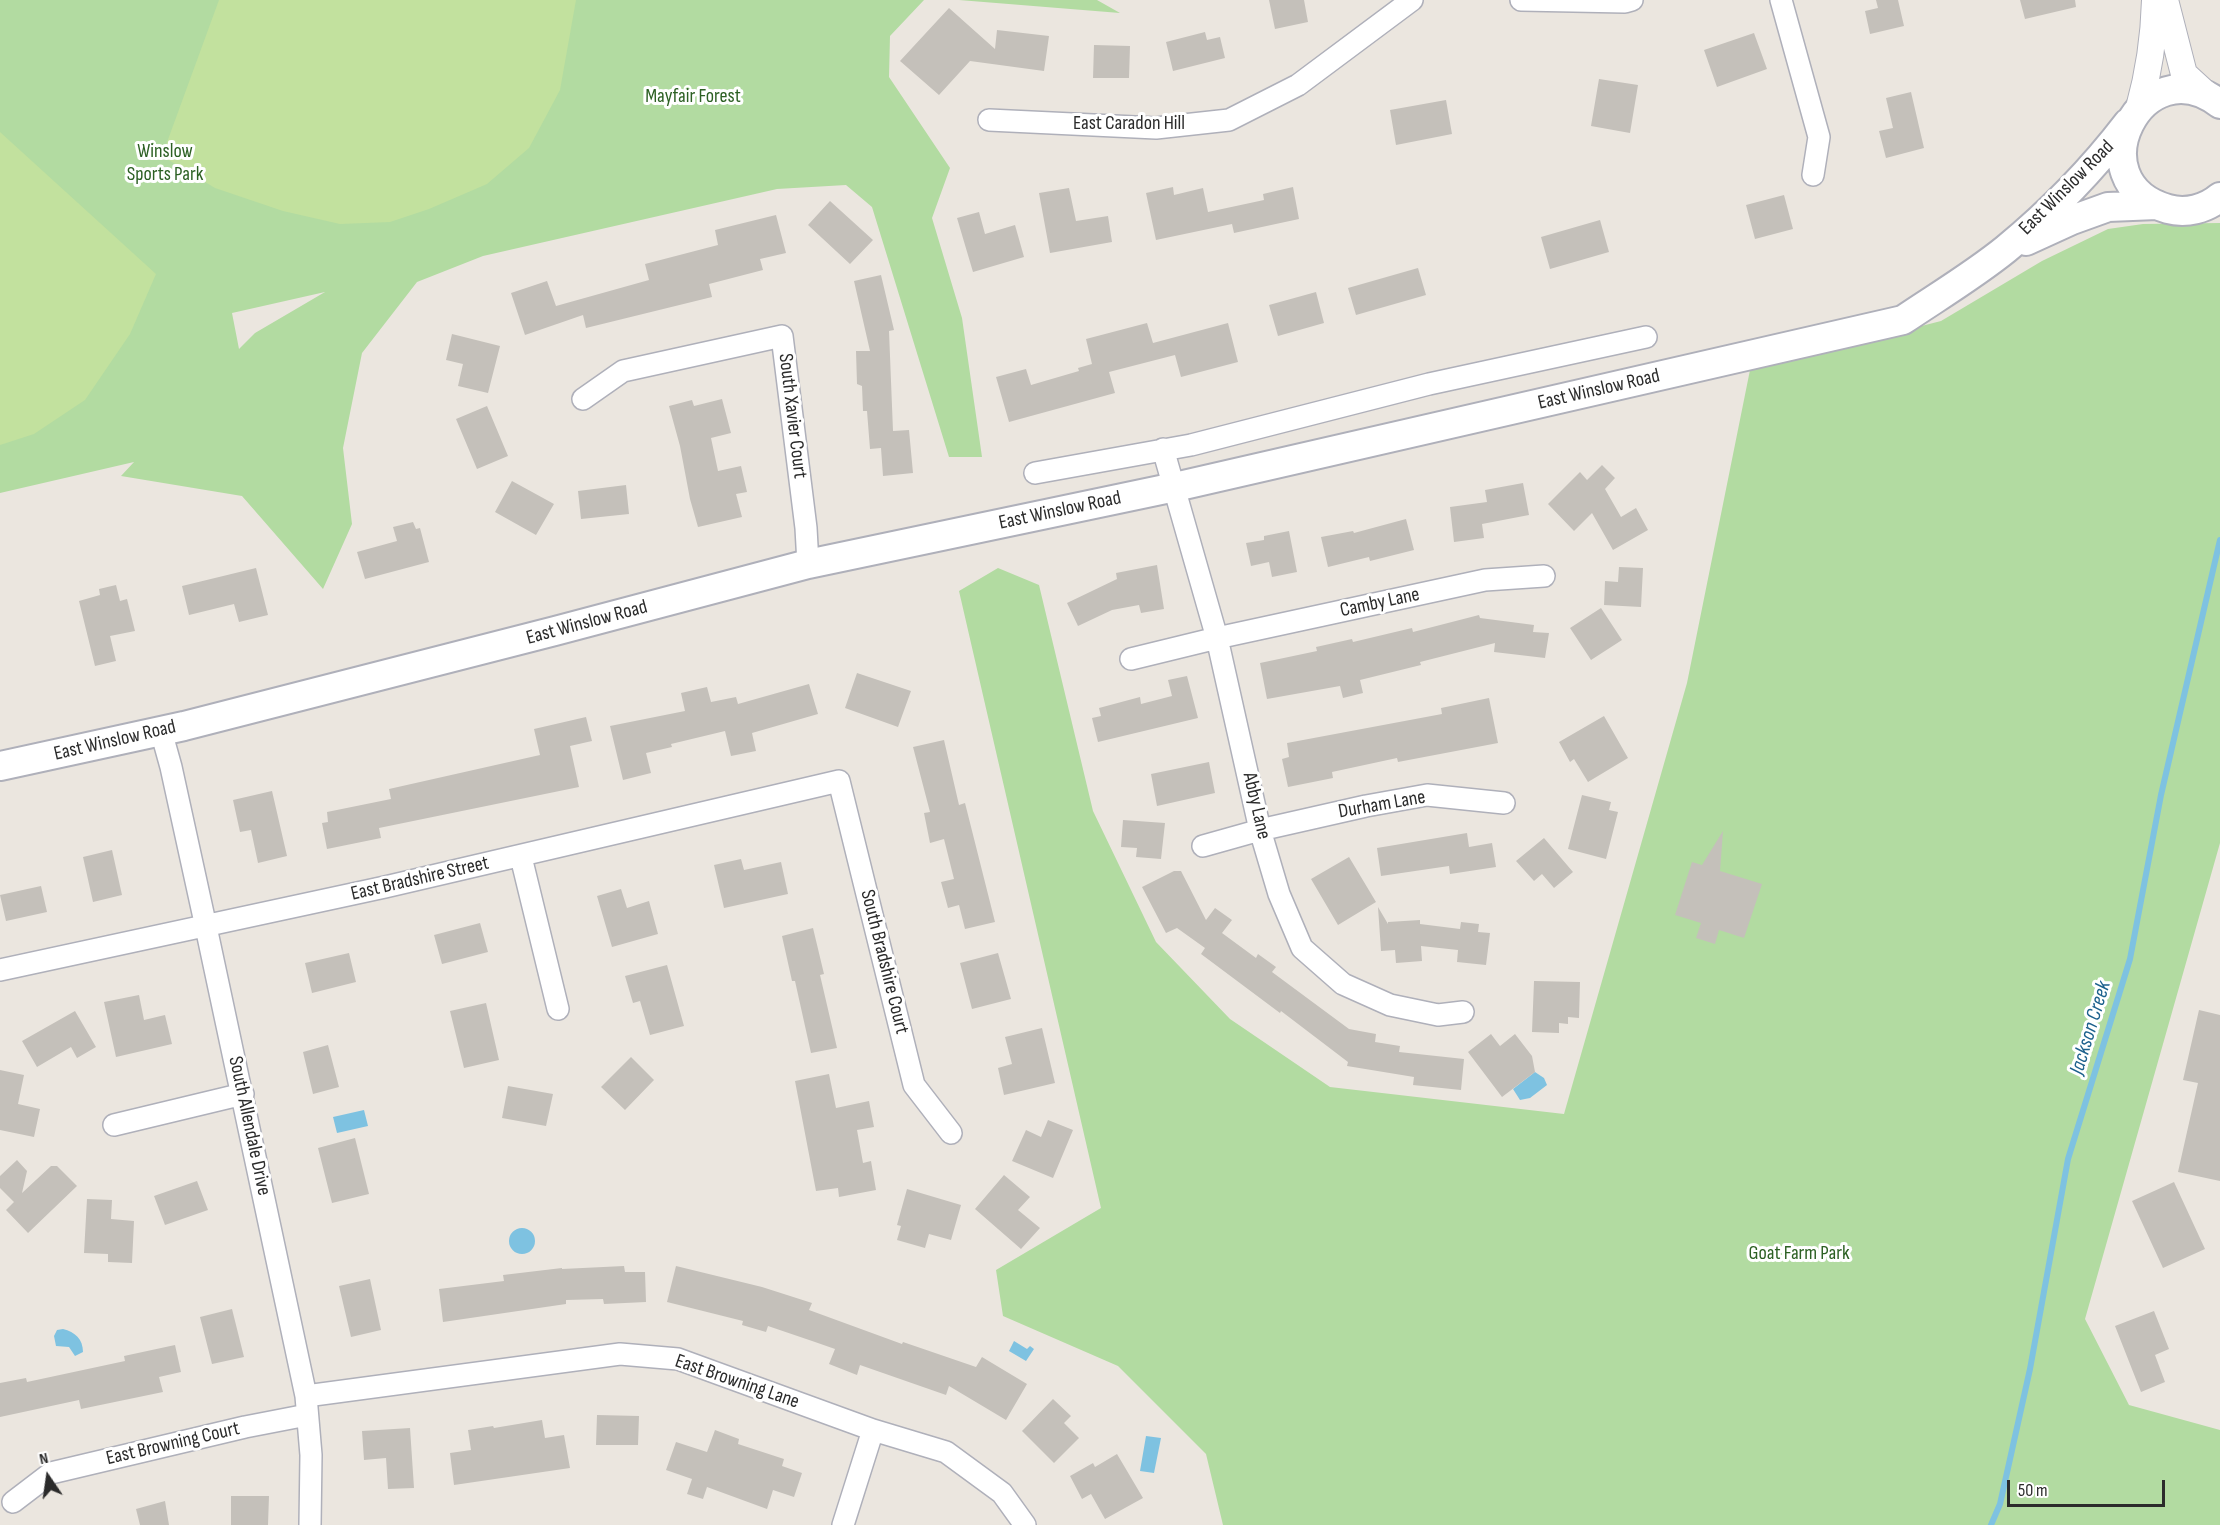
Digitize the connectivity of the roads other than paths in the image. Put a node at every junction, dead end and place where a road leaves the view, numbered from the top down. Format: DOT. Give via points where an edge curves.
graph roads {
  1 [pos="1412,0"];
  2 [pos="1521,0"];
  3 [pos="1632,0"];
  4 [pos="1781,0"];
  5 [pos="2155,0"];
  6 [pos="2165,0"];
  7 [pos="2216,100"];
  8 [pos="2133,116"];
  9 [pos="989,120"];
  10 [pos="1813,175"];
  11 [pos="2220,197"];
  12 [pos="2157,206"];
  13 [pos="2005,250"];
  14 [pos="1646,338"];
  15 [pos="583,399"];
  16 [pos="1163,448"];
  17 [pos="1035,473"];
  18 [pos="1175,487"];
  19 [pos="808,564"];
  20 [pos="1544,576"];
  21 [pos="1217,638"];
  22 [pos="1131,659"];
  23 [pos="161,732"];
  24 [pos="0,766"];
  25 [pos="839,781"];
  26 [pos="1504,803"];
  27 [pos="1260,830"];
  28 [pos="1203,846"];
  29 [pos="521,857"];
  30 [pos="206,927"];
  31 [pos="0,970"];
  32 [pos="558,1008"];
  33 [pos="1463,1012"];
  34 [pos="243,1094"];
  35 [pos="114,1125"];
  36 [pos="951,1133"];
  37 [pos="307,1406"];
  38 [pos="873,1430"];
  39 [pos="13,1502"];
  40 [pos="310,1525"];
  41 [pos="843,1525"];
  42 [pos="1025,1525"];
  1 -- 9 [label="street, East Caradon Hill" via="1298,85 1230,120 1156,128"];
  2 -- 3 [label="street"];
  4 -- 10 [label="street" via="1818,137"];
  5 -- 8 [label="street" via="2149,72"];
  6 -- 7 [label="street" via="2184,74"];
  7 -- 8 [label="main road" via="2192,90 2177,90 2149,99"];
  8 -- 12 [label="main road" via="2123,138 2124,168 2130,182"];
  8 -- 13 [label="main road, East Winslow Road" via="2100,159"];
  11 -- 12 [label="main road, East Winslow Road" via="2197,209 2177,211"];
  12 -- 13 [label="main road, East Winslow Road" via="2108,207"];
  13 -- 18 [label="main road, East Winslow Road" via="1903,320"];
  14 -- 16 [label="street, East Winslow Road" via="1429,384 1191,445"];
  15 -- 19 [label="street, South Xavier Court" via="623,370 782,336"];
  16 -- 17 [label="street, East Winslow Road"];
  16 -- 18 [label="street"];
  18 -- 19 [label="main road, East Winslow Road"];
  18 -- 21 [label="street, Abby Lane"];
  19 -- 23 [label="main road, East Winslow Road"];
  20 -- 21 [label="street, Camby Lane" via="1485,580"];
  21 -- 22 [label="street, Camby Lane"];
  21 -- 27 [label="street, Abby Lane"];
  23 -- 24 [label="main road, East Winslow Road"];
  23 -- 30 [label="street, South Allendale Drive"];
  25 -- 29 [label="street, East Bradshire Street"];
  25 -- 36 [label="street, South Bradshire Court" via="914,1084"];
  26 -- 27 [label="street, Durham Lane" via="1427,795"];
  27 -- 28 [label="street, Durham Lane"];
  27 -- 33 [label="street, Abby Lane" via="1279,894 1302,948 1343,984 1390,1005 1437,1015"];
  29 -- 30 [label="street, East Bradshire Street"];
  29 -- 32 [label="street"];
  30 -- 31 [label="street, East Bradshire Street"];
  30 -- 34 [label="street, South Allendale Drive"];
  34 -- 35 [label="street"];
  34 -- 37 [label="street, South Allendale Drive"];
  37 -- 38 [label="street, East Browning Lane" via="620,1354 678,1359"];
  37 -- 39 [label="street, East Browning Court" via="245,1427 51,1473"];
  37 -- 40 [label="street, South Allendale Drive"];
  38 -- 41 [label="street"];
  38 -- 42 [label="street, East Browning Lane" via="946,1452 1002,1493"];
}
